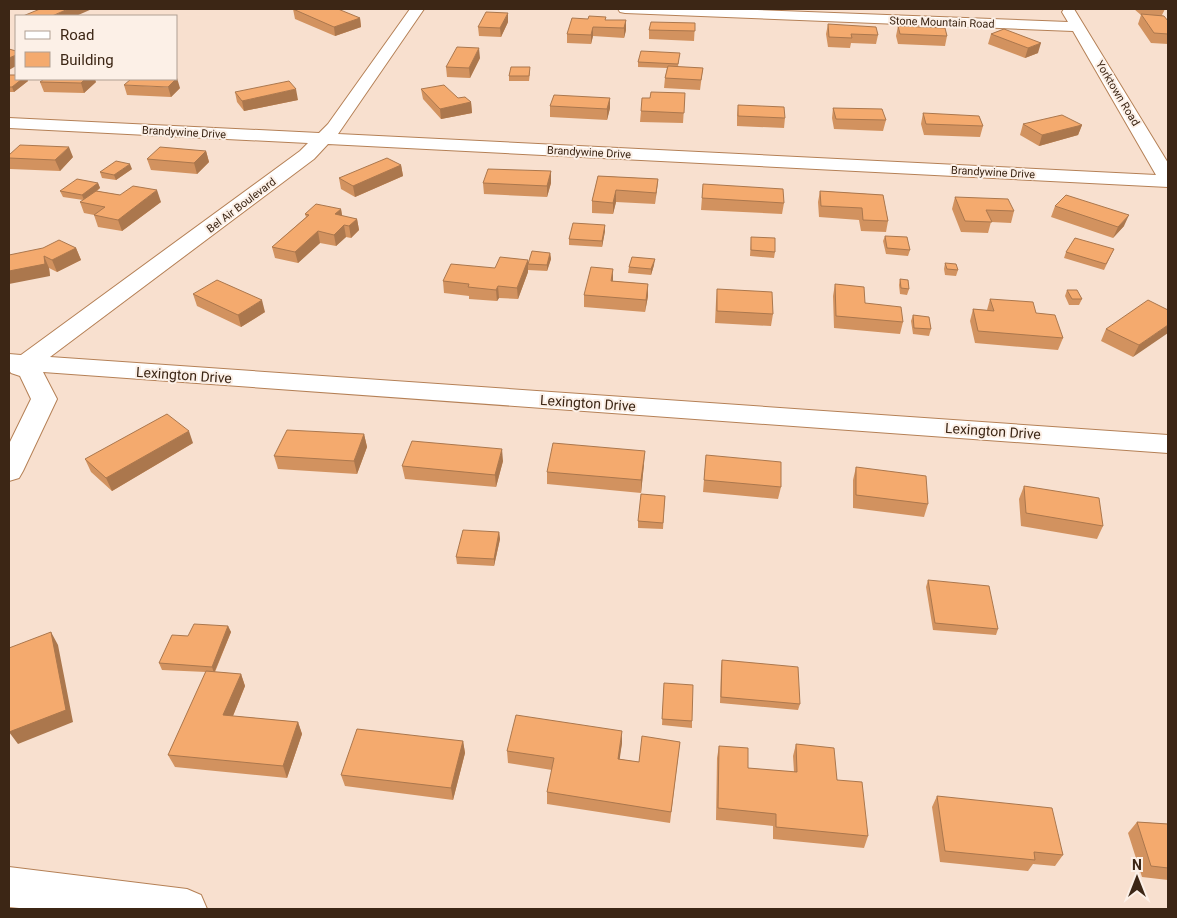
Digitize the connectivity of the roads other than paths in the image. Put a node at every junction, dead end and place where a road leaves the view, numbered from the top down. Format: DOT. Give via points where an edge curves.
graph roads {
  1 [pos="417,9"];
  2 [pos="625,9"];
  3 [pos="1068,9"];
  4 [pos="1079,27"];
  5 [pos="9,123"];
  6 [pos="325,139"];
  7 [pos="1168,180"];
  8 [pos="15,367"];
  9 [pos="1168,444"];
  10 [pos="9,471"];
  11 [pos="9,887"];
  12 [pos="187,909"];
  1 -- 6 [label="street, Bel Air Boulevard"];
  2 -- 4 [label="street, Stone Mountain Road"];
  3 -- 4 [label="street, Yorktown Road"];
  4 -- 7 [label="street, Yorktown Road"];
  5 -- 6 [label="street, Brandywine Drive"];
  6 -- 7 [label="street, Brandywine Drive"];
  6 -- 8 [label="street, Bel Air Boulevard"];
  8 -- 9 [label="street, Lexington Drive"];
  8 -- 10 [label="street" via="44,399"];
  11 -- 12 [label="street"];
}
